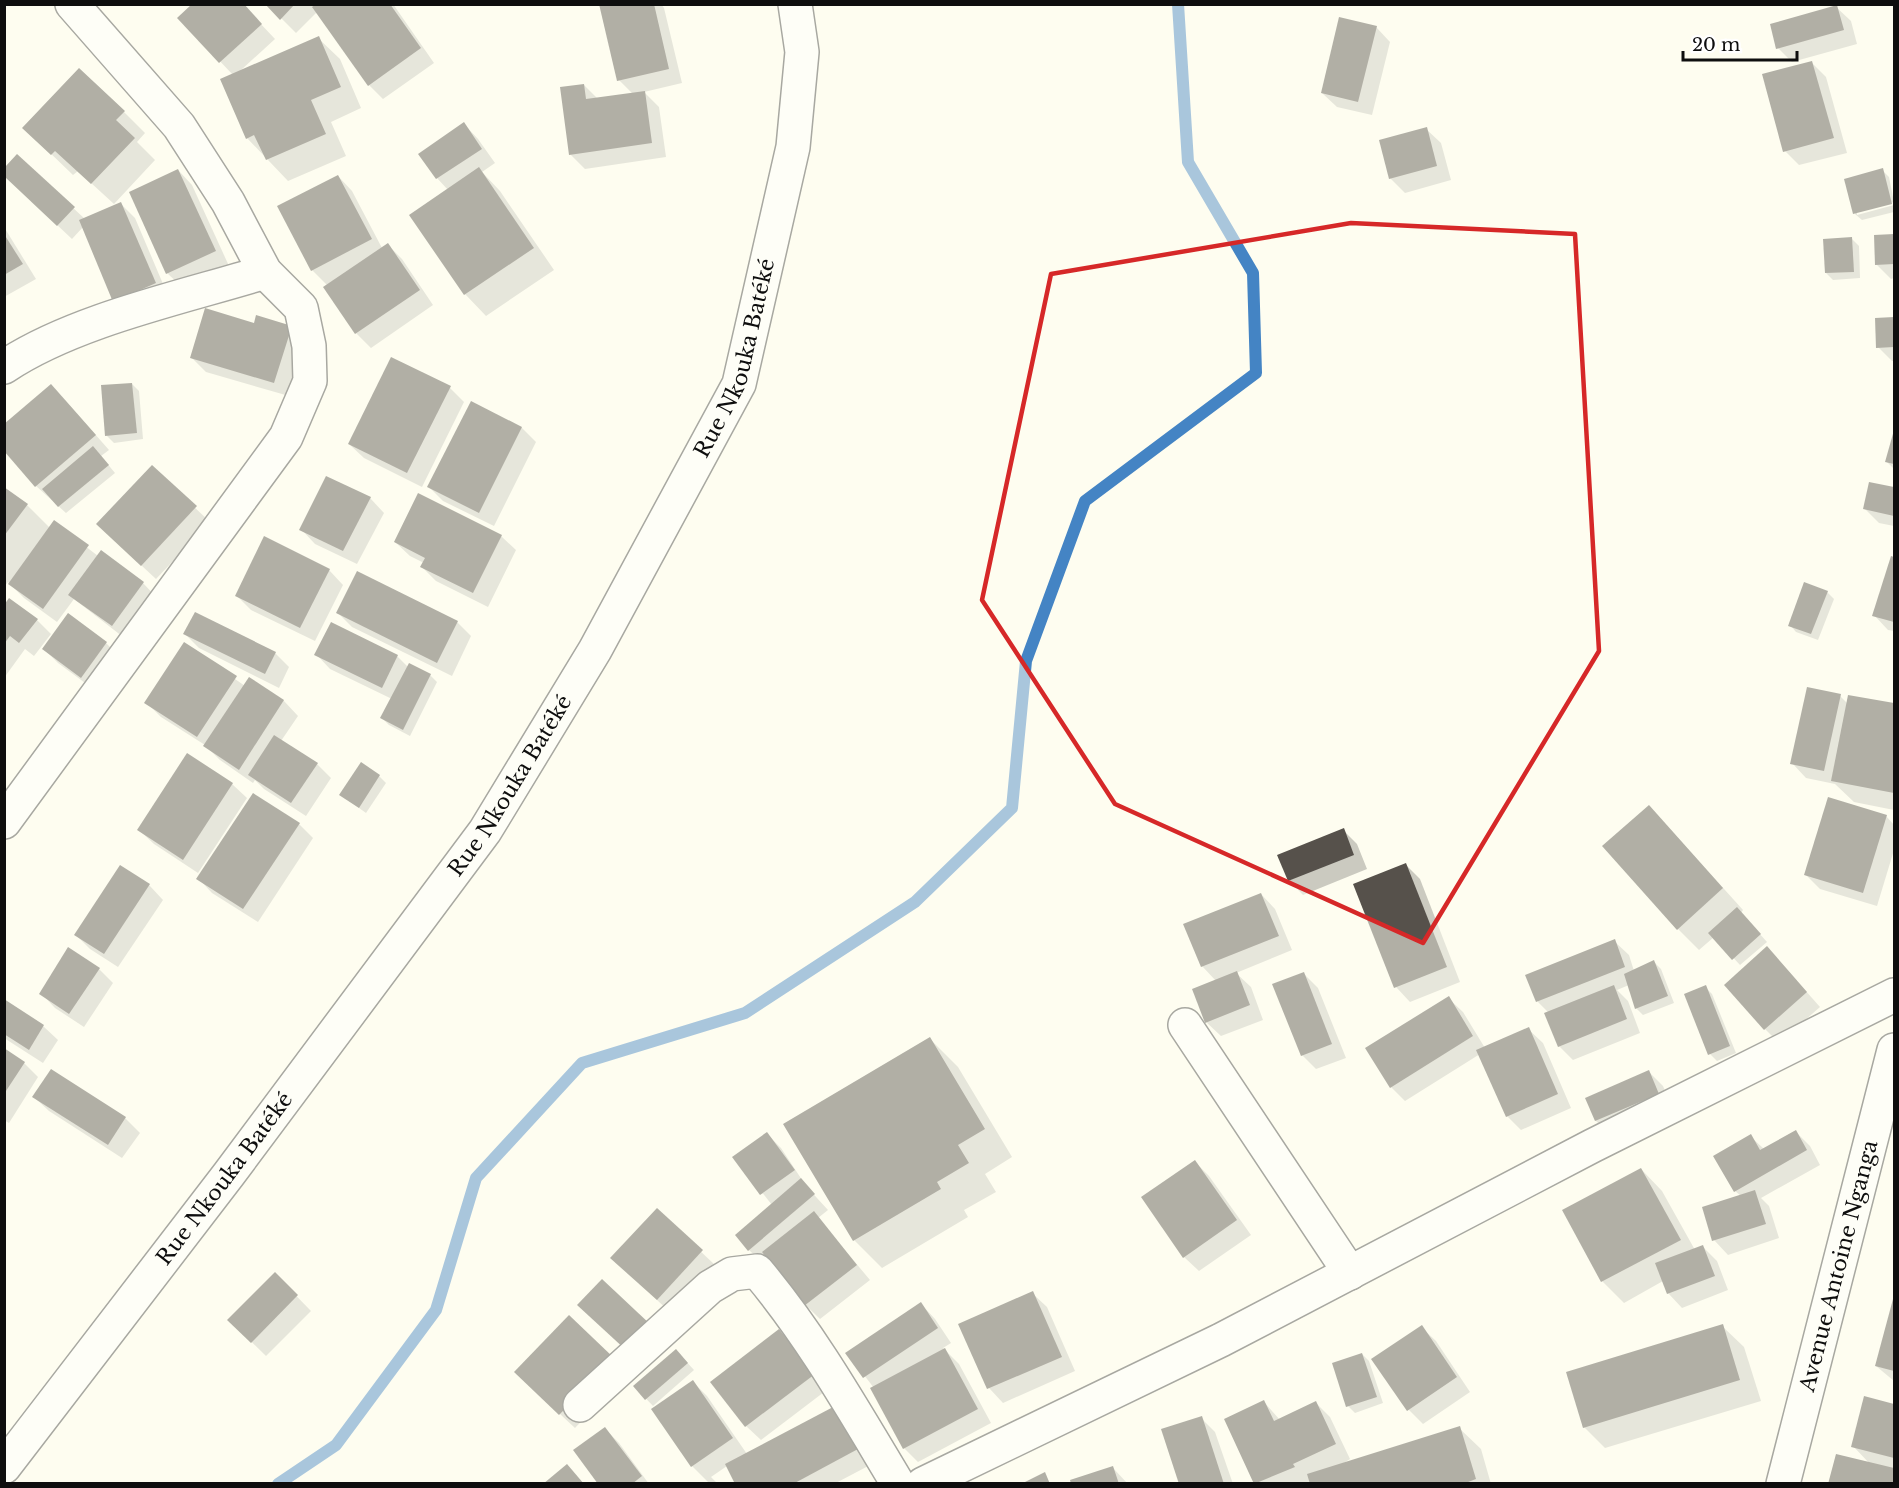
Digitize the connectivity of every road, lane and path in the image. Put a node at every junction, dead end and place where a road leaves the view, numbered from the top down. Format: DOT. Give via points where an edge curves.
graph roads {
  1 [pos="72,4"];
  2 [pos="795,4"];
  3 [pos="265,272"];
  4 [pos="4,367"];
  5 [pos="4,822"];
  6 [pos="1894,995"];
  7 [pos="1185,1025"];
  8 [pos="1894,1050"];
  9 [pos="1350,1273"];
  10 [pos="580,1405"];
  11 [pos="4,1467"];
  12 [pos="898,1484"];
  13 [pos="923,1484"];
  14 [pos="1783,1484"];
  1 -- 3 [label="street" via="178,126 228,202"];
  2 -- 11 [label="street, Rue Nkouka Batéké" via="802,52 793,147 739,384 595,650 485,831"];
  3 -- 4 [label="street" via="90,326 47,342"];
  3 -- 5 [label="street" via="301,308 309,346 310,381 286,437"];
  6 -- 9 [label="street"];
  7 -- 9 [label="street"];
  8 -- 14 [label="street, Avenue Antoine Nganga"];
  9 -- 13 [label="street"];
  10 -- 12 [label="street" via="710,1287 732,1274 756,1270 841,1391"];
}
